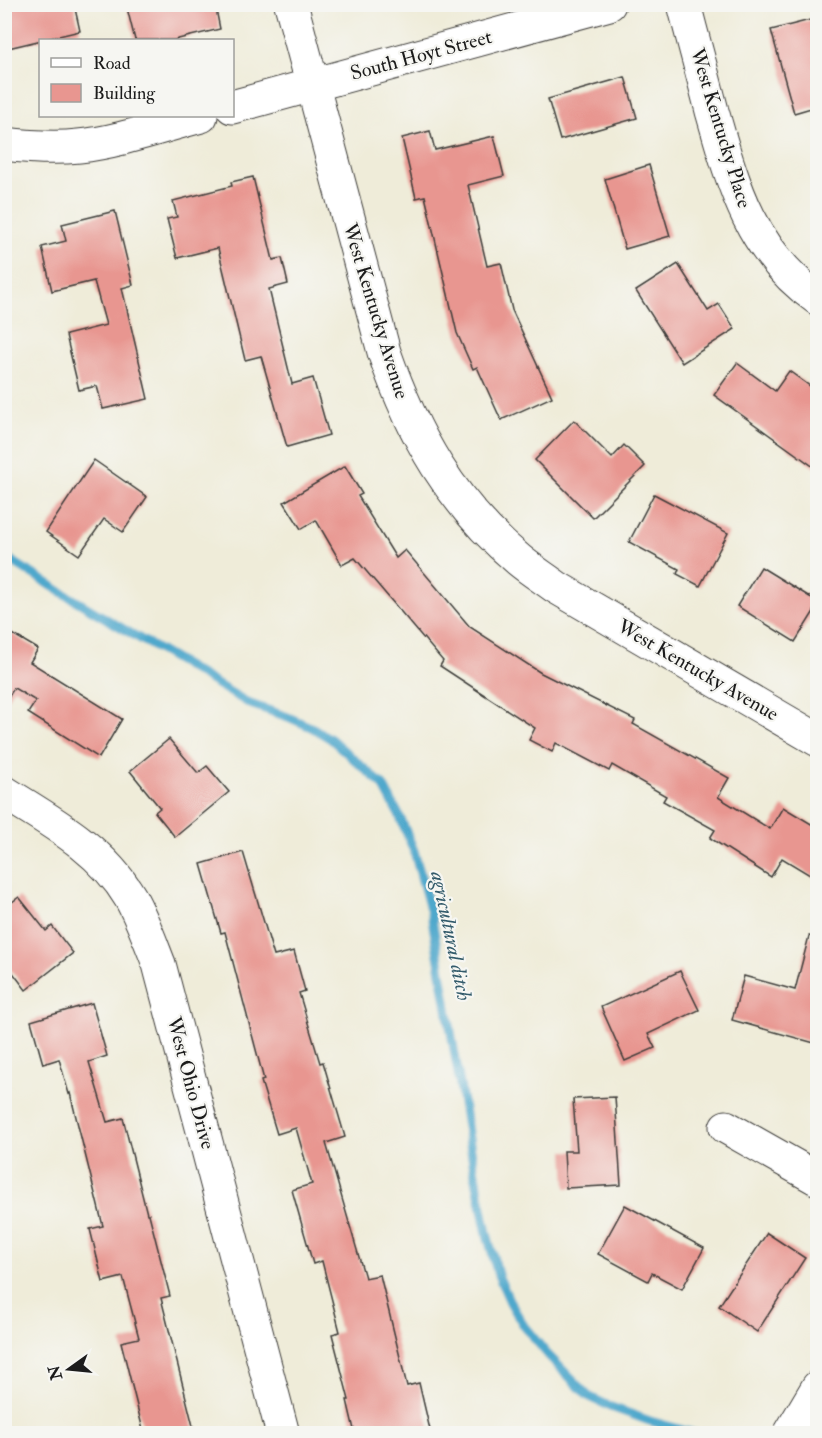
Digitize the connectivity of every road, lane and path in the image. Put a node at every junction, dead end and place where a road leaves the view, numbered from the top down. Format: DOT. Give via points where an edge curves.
graph roads {
  1 [pos="291,4"];
  2 [pos="609,4"];
  3 [pos="684,4"];
  4 [pos="313,84"];
  5 [pos="234,105"];
  6 [pos="197,117"];
  7 [pos="4,144"];
  8 [pos="818,299"];
  9 [pos="818,740"];
  10 [pos="4,792"];
  11 [pos="726,1127"];
  12 [pos="818,1179"];
  13 [pos="818,1387"];
  14 [pos="283,1434"];
  15 [pos="790,1434"];
  1 -- 4 [label="street, West Kentucky Avenue"];
  2 -- 4 [label="street, South Hoyt Street"];
  3 -- 8 [label="street, West Kentucky Place" via="723,152 752,225 786,272"];
  4 -- 5 [label="street, South Hoyt Street"];
  4 -- 9 [label="street, West Kentucky Avenue" via="384,352 423,444 463,503 519,561 556,587"];
  6 -- 7 [label="street" via="81,146"];
  10 -- 14 [label="street, West Ohio Drive" via="68,832 94,854 113,873 145,928 159,964"];
  11 -- 12 [label="street"];
  13 -- 15 [label="street"];
}
